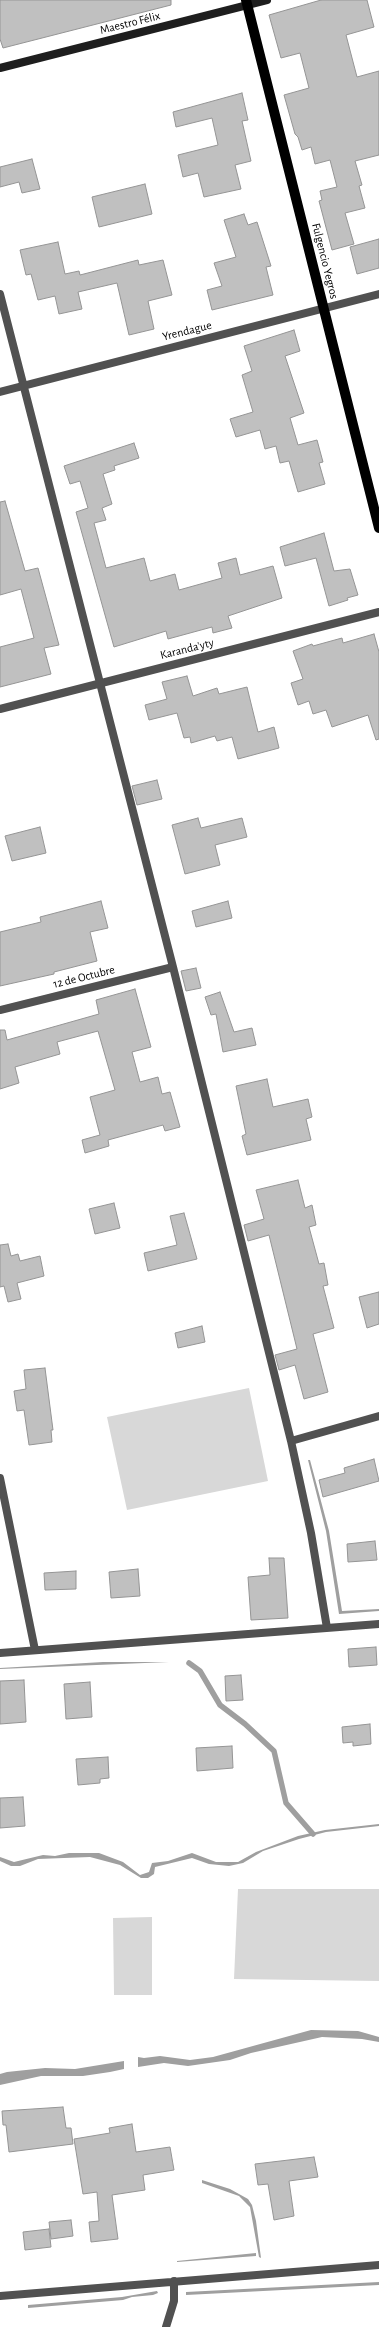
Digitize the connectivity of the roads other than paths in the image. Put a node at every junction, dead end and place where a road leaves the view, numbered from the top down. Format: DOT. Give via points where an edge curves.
graph roads {
  1 [pos="267,0"];
  2 [pos="247,2"];
  3 [pos="0,68"];
  4 [pos="0,294"];
  5 [pos="379,294"];
  6 [pos="324,308"];
  7 [pos="24,386"];
  8 [pos="0,392"];
  9 [pos="379,528"];
  10 [pos="379,612"];
  11 [pos="100,683"];
  12 [pos="0,708"];
  13 [pos="173,967"];
  14 [pos="0,1010"];
  15 [pos="379,1416"];
  16 [pos="291,1441"];
  17 [pos="0,1478"];
  18 [pos="379,1624"];
  19 [pos="327,1628"];
  20 [pos="35,1650"];
  21 [pos="0,1653"];
  22 [pos="379,2265"];
  23 [pos="174,2281"];
  24 [pos="0,2296"];
  25 [pos="166,2327"];
  1 -- 2 [label="street, Maestro Félix"];
  2 -- 3 [label="street, Maestro Félix"];
  2 -- 6 [label="main road, Fulgencio Yegros"];
  4 -- 7 [label="street"];
  5 -- 6 [label="street, Yrendague"];
  6 -- 7 [label="street, Yrendague"];
  6 -- 9 [label="main road, Fulgencio Yegros"];
  7 -- 8 [label="street, Yrendague"];
  7 -- 11 [label="street"];
  10 -- 11 [label="street, Karanda'yty"];
  11 -- 12 [label="street, Karanda'yty"];
  11 -- 13 [label="street"];
  13 -- 14 [label="street, 12 de Octubre"];
  13 -- 16 [label="street"];
  15 -- 16 [label="street"];
  16 -- 19 [label="street" via="311,1533"];
  17 -- 20 [label="street"];
  18 -- 19 [label="street"];
  19 -- 20 [label="street"];
  20 -- 21 [label="street"];
  22 -- 23 [label="street"];
  23 -- 24 [label="street"];
  23 -- 25 [label="street" via="174,2300"];
}
